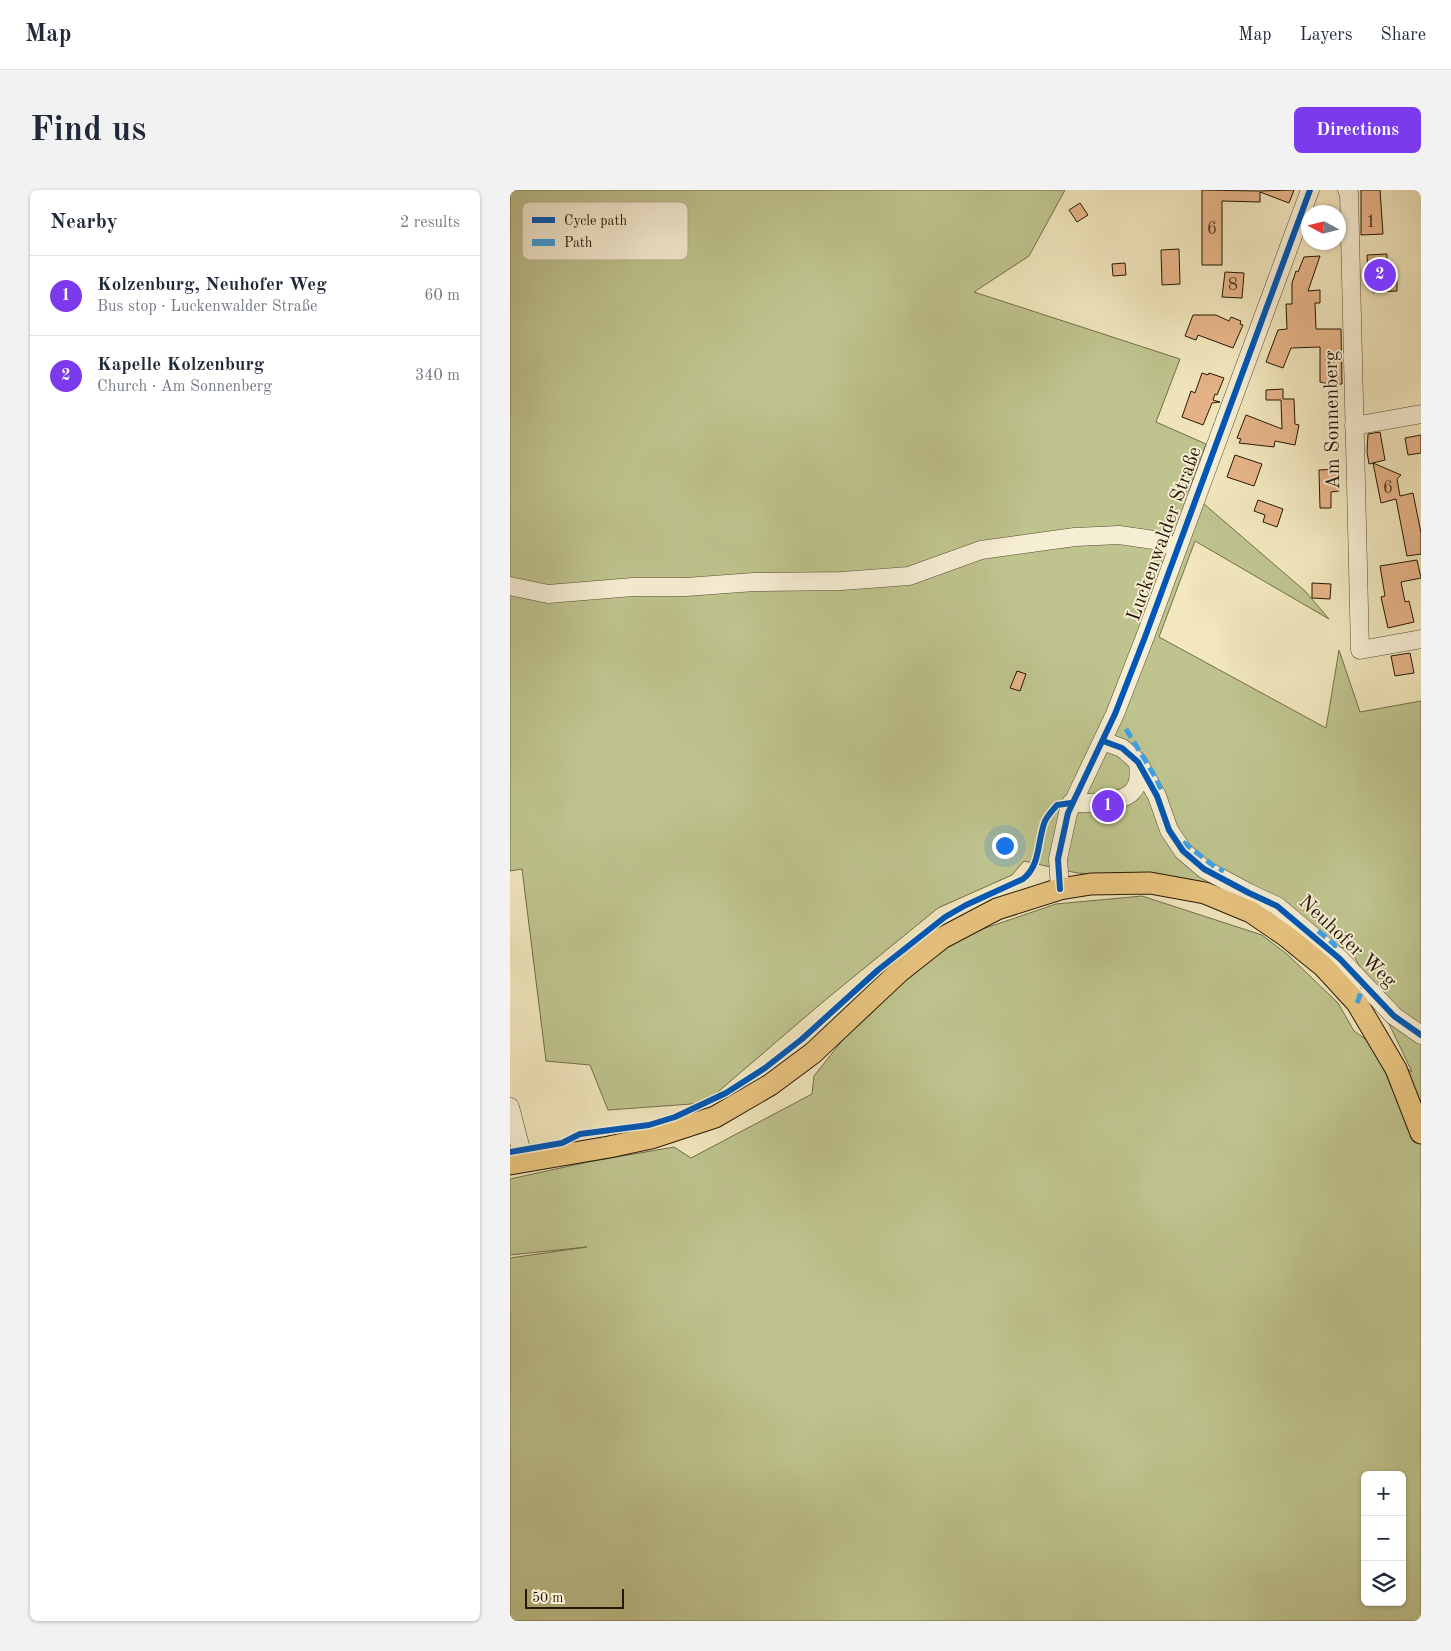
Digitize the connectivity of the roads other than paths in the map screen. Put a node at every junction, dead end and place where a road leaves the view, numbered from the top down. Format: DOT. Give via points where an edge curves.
graph roads {
  1 [pos="1310,190"];
  2 [pos="1347,190"];
  3 [pos="1421,414"];
  4 [pos="1354,426"];
  5 [pos="1177,548"];
  6 [pos="510,586"];
  7 [pos="1421,639"];
  8 [pos="1103,741"];
  9 [pos="1138,762"];
  10 [pos="1071,803"];
  11 [pos="1060,889"];
  12 [pos="1421,1035"];
  13 [pos="510,1107"];
  14 [pos="1421,1132"];
  15 [pos="517,1162"];
  1 -- 5 [label="street, Luckenwalder Straße"];
  2 -- 4 [label="street, Am Sonnenberg"];
  3 -- 4 [label="street"];
  4 -- 7 [label="street, Am Sonnenberg" via="1360,650"];
  5 -- 6 [label="street" via="1154,540 1119,535 1075,537 981,550 909,576 686,587 633,586 548,594"];
  5 -- 8 [label="street, Luckenwalder Straße"];
  8 -- 9 [label="street, Neuhofer Weg" via="1122,748"];
  8 -- 10 [label="street, Luckenwalder Straße"];
  9 -- 10 [label="street" via="1139,776 1132,793 1093,804"];
  9 -- 12 [label="street, Neuhofer Weg" via="1157,796 1169,830 1183,851 1204,869 1277,906 1340,959 1394,1016"];
  10 -- 11 [label="street, Luckenwalder Straße" via="1058,859"];
  11 -- 14 [label="main road" via="1091,884 1150,884 1205,894 1251,912 1323,966 1357,1003 1396,1068"];
  11 -- 15 [label="main road" via="997,909 942,938 899,972 813,1053 770,1085 706,1121 651,1138"];
  13 -- 15 [label="street"];
}
